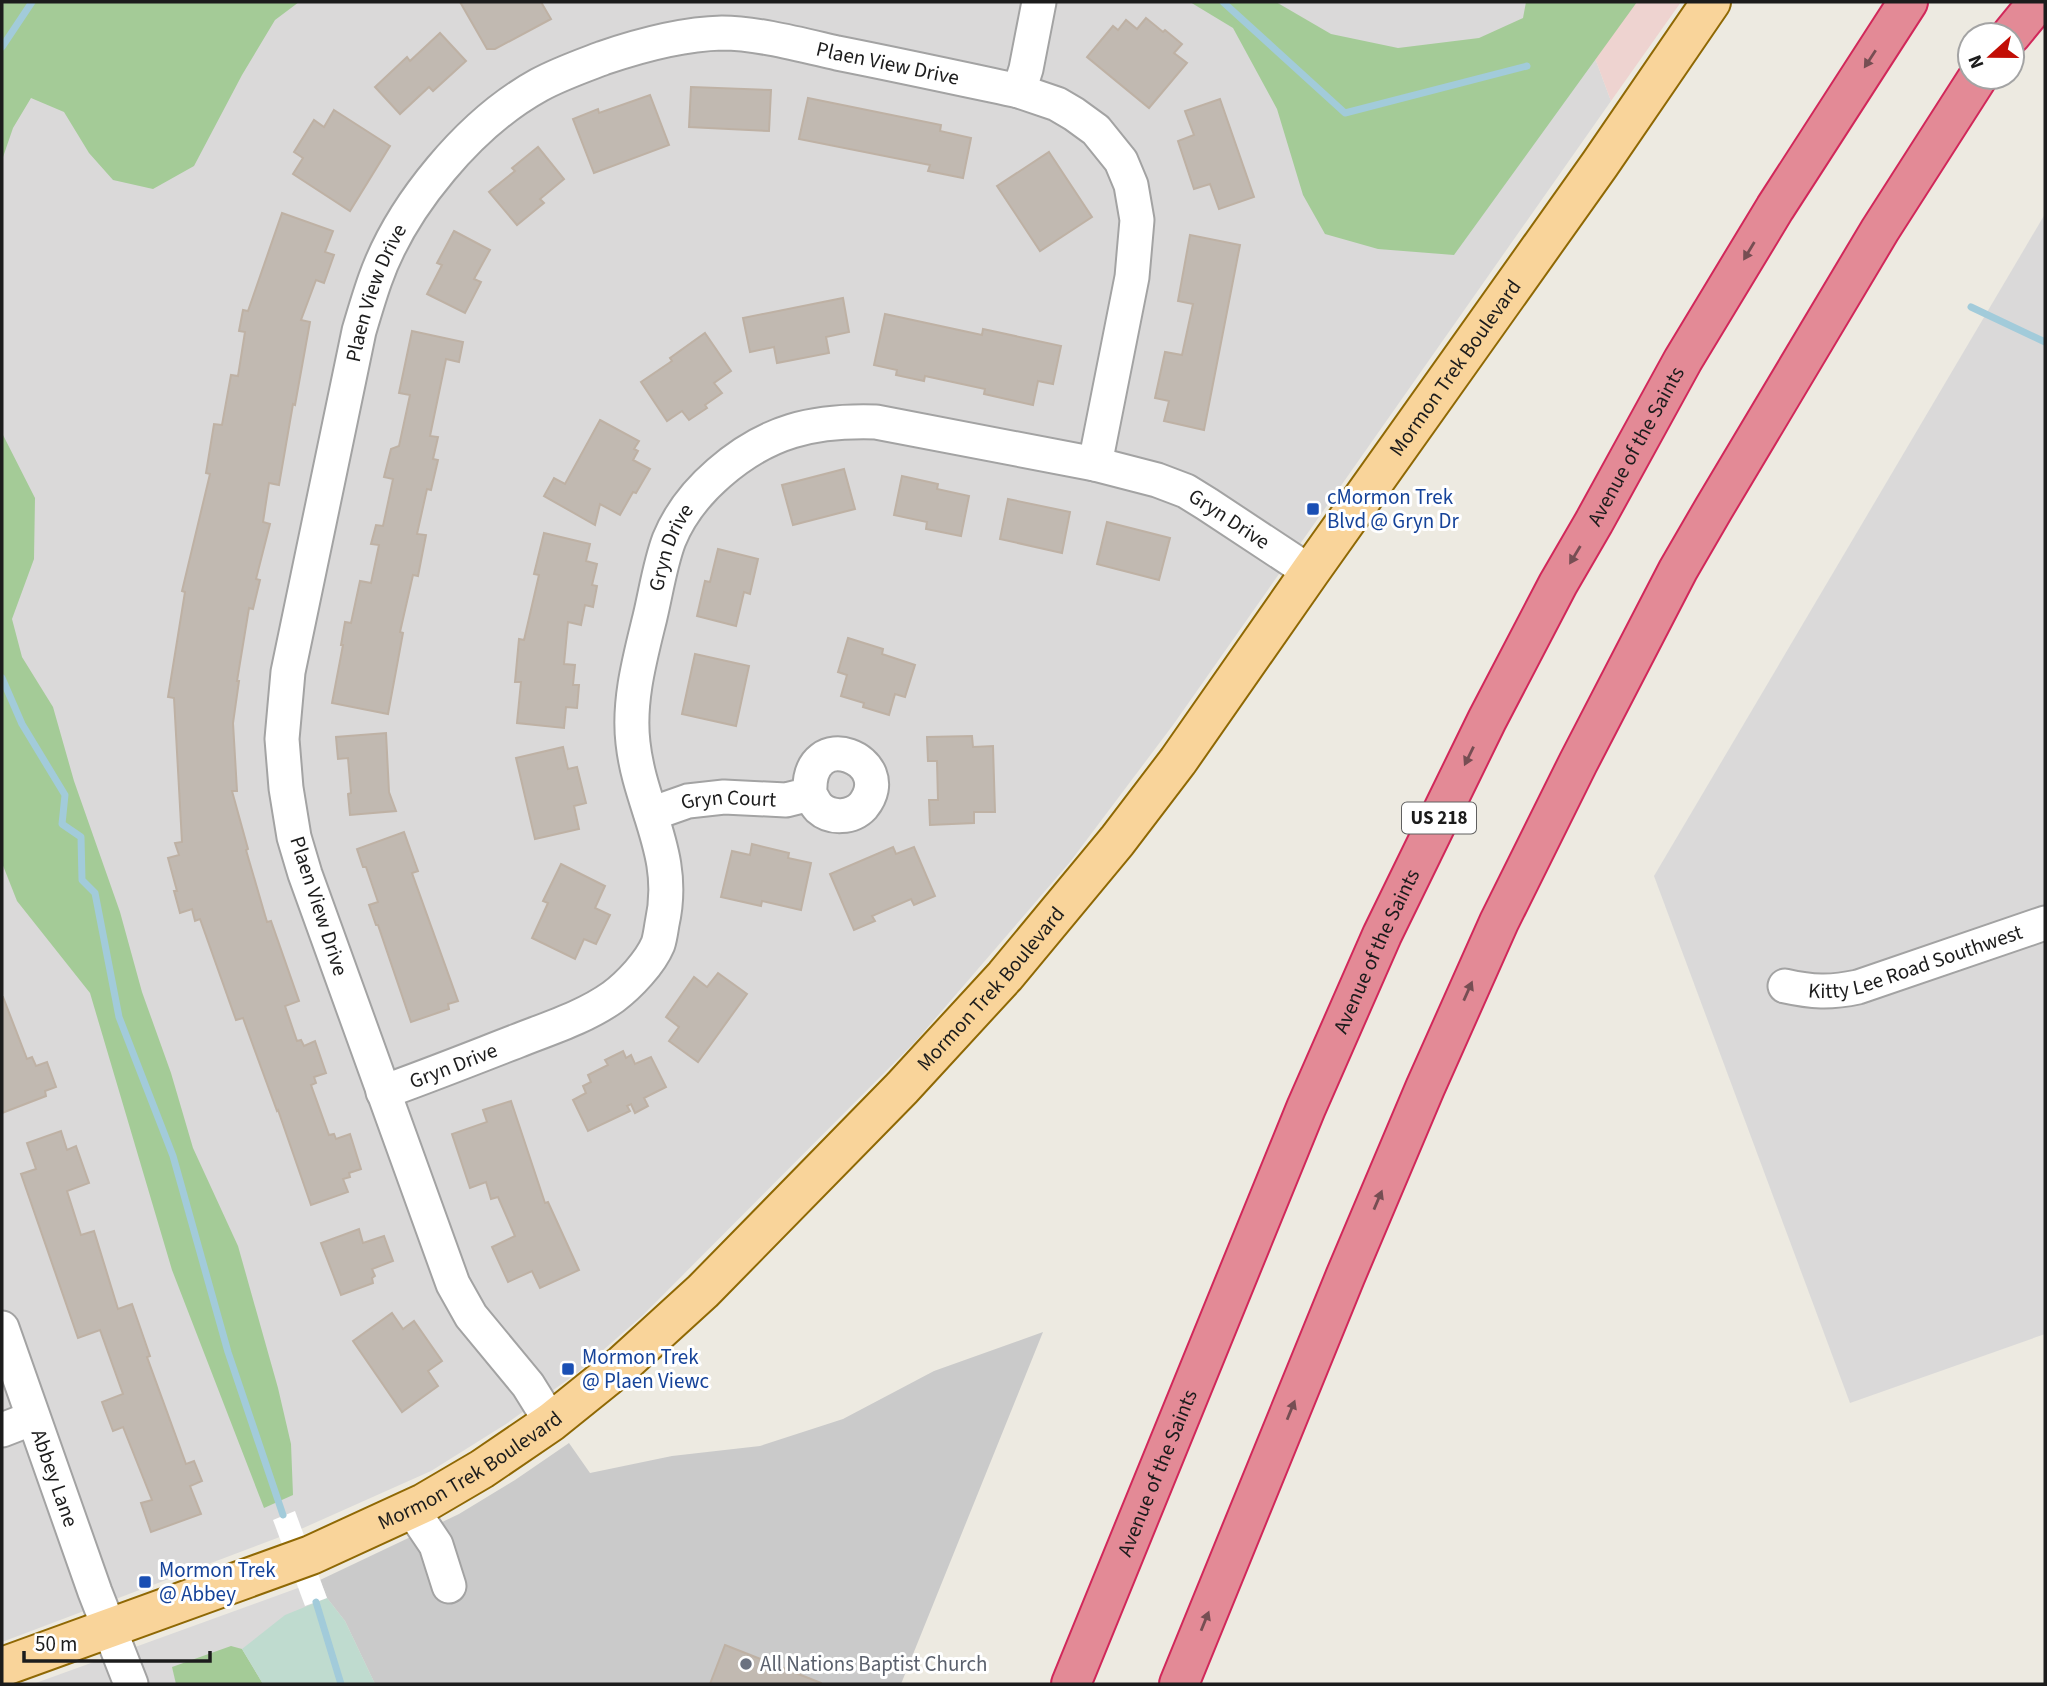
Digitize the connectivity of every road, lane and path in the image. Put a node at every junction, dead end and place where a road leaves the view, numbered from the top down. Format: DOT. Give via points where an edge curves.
graph roads {
  1 [pos="1039,2"];
  2 [pos="1711,2"];
  3 [pos="1908,2"];
  4 [pos="2029,2"];
  5 [pos="2038,2"];
  6 [pos="2017,21"];
  7 [pos="2021,21"];
  8 [pos="1019,90"];
  9 [pos="1969,91"];
  10 [pos="1095,464"];
  11 [pos="1310,572"];
  12 [pos="810,794"];
  13 [pos="651,814"];
  14 [pos="2045,923"];
  15 [pos="1785,986"];
  16 [pos="383,1092"];
  17 [pos="2,1328"];
  18 [pos="33,1418"];
  19 [pos="551,1422"];
  20 [pos="2,1430"];
  21 [pos="411,1508"];
  22 [pos="449,1586"];
  23 [pos="109,1627"];
  24 [pos="2,1667"];
  25 [pos="131,1684"];
  26 [pos="1071,1684"];
  27 [pos="1179,1684"];
  1 -- 8 [label="street"];
  2 -- 11 [label="main road, Mormon Trek Boulevard"];
  3 -- 26 [label="highway, Avenue of the Saints / US 218, one-way" via="1683,360 1487,720 1382,935 1306,1108"];
  4 -- 6 [label="highway"];
  5 -- 7 [label="highway"];
  8 -- 10 [label="street, Plaen View Drive" via="1056,104 1096,130 1121,160 1138,220 1132,277"];
  8 -- 16 [label="street, Plaen View Drive" via="723,33 638,46 539,85 503,110 465,142 402,222 375,278 359,331 288,672 282,739 294,837"];
  27 -- 9 [label="highway, one-way" via="1345,1278 1499,922 1713,508"];
  10 -- 11 [label="street, Gryn Drive" via="1186,491"];
  10 -- 13 [label="street, Gryn Drive" via="876,422 843,421 771,438 736,458 682,513 669,542 641,654 632,707 632,742"];
  11 -- 19 [label="main road, Mormon Trek Boulevard" via="1178,761 1005,976 703,1291"];
  12 -- 13 [label="street, Gryn Court" via="786,800 724,797 688,801"];
  13 -- 16 [label="street, Gryn Drive" via="667,874 665,912 657,944 638,975 575,1018"];
  14 -- 15 [label="street, Kitty Lee Road Southwest" via="1858,987 1811,992"];
  16 -- 19 [label="street, Plaen View Drive" via="453,1284 471,1316 528,1385"];
  17 -- 18 [label="street, Abbey Lane"];
  18 -- 20 [label="street"];
  18 -- 23 [label="street, Abbey Lane"];
  19 -- 21 [label="main road, Mormon Trek Boulevard" via="482,1469"];
  21 -- 22 [label="street" via="436,1545"];
  21 -- 23 [label="main road, Mormon Trek Boulevard" via="300,1559"];
  23 -- 24 [label="main road, Mormon Trek Boulevard"];
  23 -- 25 [label="street, Abbey Lane"];
}
